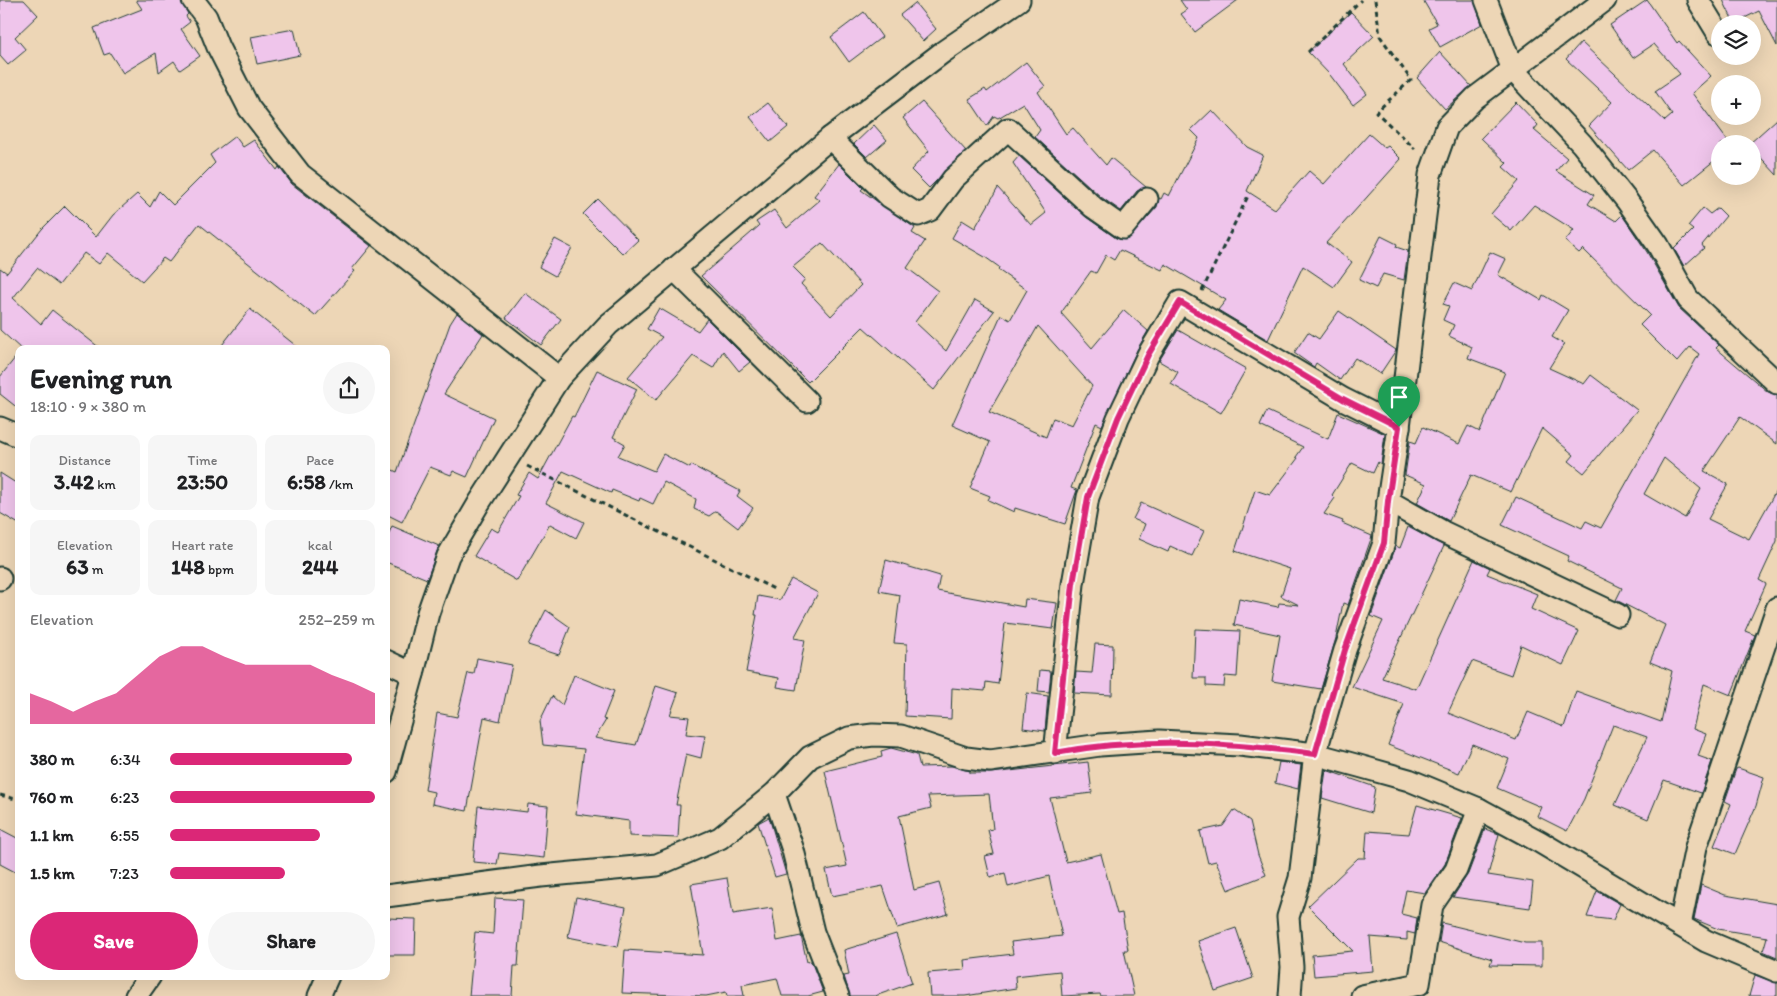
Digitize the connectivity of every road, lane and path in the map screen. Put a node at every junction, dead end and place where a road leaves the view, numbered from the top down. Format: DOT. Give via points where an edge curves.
graph roads {
  1 [pos="194,0"];
  2 [pos="1019,0"];
  3 [pos="1360,0"];
  4 [pos="1375,0"];
  5 [pos="1486,0"];
  6 [pos="1605,0"];
  7 [pos="1698,0"];
  8 [pos="1711,21"];
  9 [pos="1308,52"];
  10 [pos="1513,70"];
  11 [pos="830,138"];
  12 [pos="1433,166"];
  13 [pos="1249,194"];
  14 [pos="1147,199"];
  15 [pos="674,270"];
  16 [pos="1193,310"];
  17 [pos="559,378"];
  18 [pos="1777,383"];
  19 [pos="807,401"];
  20 [pos="1399,427"];
  21 [pos="0,428"];
  22 [pos="15,434"];
  23 [pos="508,457"];
  24 [pos="1388,501"];
  25 [pos="776,590"];
  26 [pos="1776,612"];
  27 [pos="1618,614"];
  28 [pos="390,662"];
  29 [pos="413,674"];
  30 [pos="1055,753"];
  31 [pos="1315,754"];
  32 [pos="390,757"];
  33 [pos="774,794"];
  34 [pos="0,795"];
  35 [pos="15,799"];
  36 [pos="1479,809"];
  37 [pos="390,895"];
  38 [pos="1680,926"];
  39 [pos="1777,971"];
  40 [pos="147,980"];
  41 [pos="326,980"];
  42 [pos="136,996"];
  43 [pos="319,996"];
  44 [pos="838,996"];
  45 [pos="1290,996"];
  46 [pos="1362,996"];
  1 -- 17 [label="street" via="206,17 249,108 300,174"];
  2 -- 11 [label="street" via="943,52"];
  3 -- 9 [label="path"];
  4 -- 12 [label="path" via="1380,36 1411,80 1376,112"];
  5 -- 10 [label="street"];
  6 -- 10 [label="street"];
  7 -- 8 [label="street"];
  10 -- 12 [label="street" via="1475,98 1447,127"];
  10 -- 18 [label="street" via="1582,144 1627,201 1658,245 1688,299"];
  11 -- 14 [label="street" via="890,197 918,215 930,210 953,179 1008,129 1114,224 1123,228"];
  11 -- 15 [label="street"];
  12 -- 20 [label="street"];
  13 -- 16 [label="path"];
  15 -- 17 [label="street" via="608,325"];
  15 -- 19 [label="street"];
  16 -- 20 [label="street" via="1343,399"];
  16 -- 30 [label="street" via="1180,302 1153,347 1118,418 1088,497 1073,584"];
  17 -- 23 [label="street"];
  20 -- 24 [label="street"];
  21 -- 22 [label="street"];
  23 -- 25 [label="path"];
  23 -- 29 [label="street" via="448,556 428,613"];
  24 -- 27 [label="street" via="1443,532"];
  24 -- 31 [label="street" via="1384,543 1345,650"];
  26 -- 38 [label="street" via="1696,847"];
  28 -- 29 [label="street"];
  29 -- 32 [label="street"];
  30 -- 31 [label="street" via="1100,745 1159,741 1240,745"];
  30 -- 33 [label="street" via="990,761 966,758 901,736 849,738 810,757"];
  31 -- 36 [label="street" via="1409,780"];
  31 -- 45 [label="street" via="1300,878 1288,917 1292,967"];
  33 -- 37 [label="street" via="720,838 657,865"];
  33 -- 44 [label="street" via="813,932"];
  34 -- 35 [label="path"];
  36 -- 38 [label="street"];
  36 -- 46 [label="street" via="1456,870 1432,905 1419,984"];
  38 -- 39 [label="street" via="1706,941"];
  40 -- 42 [label="street"];
  41 -- 43 [label="street"];
}
